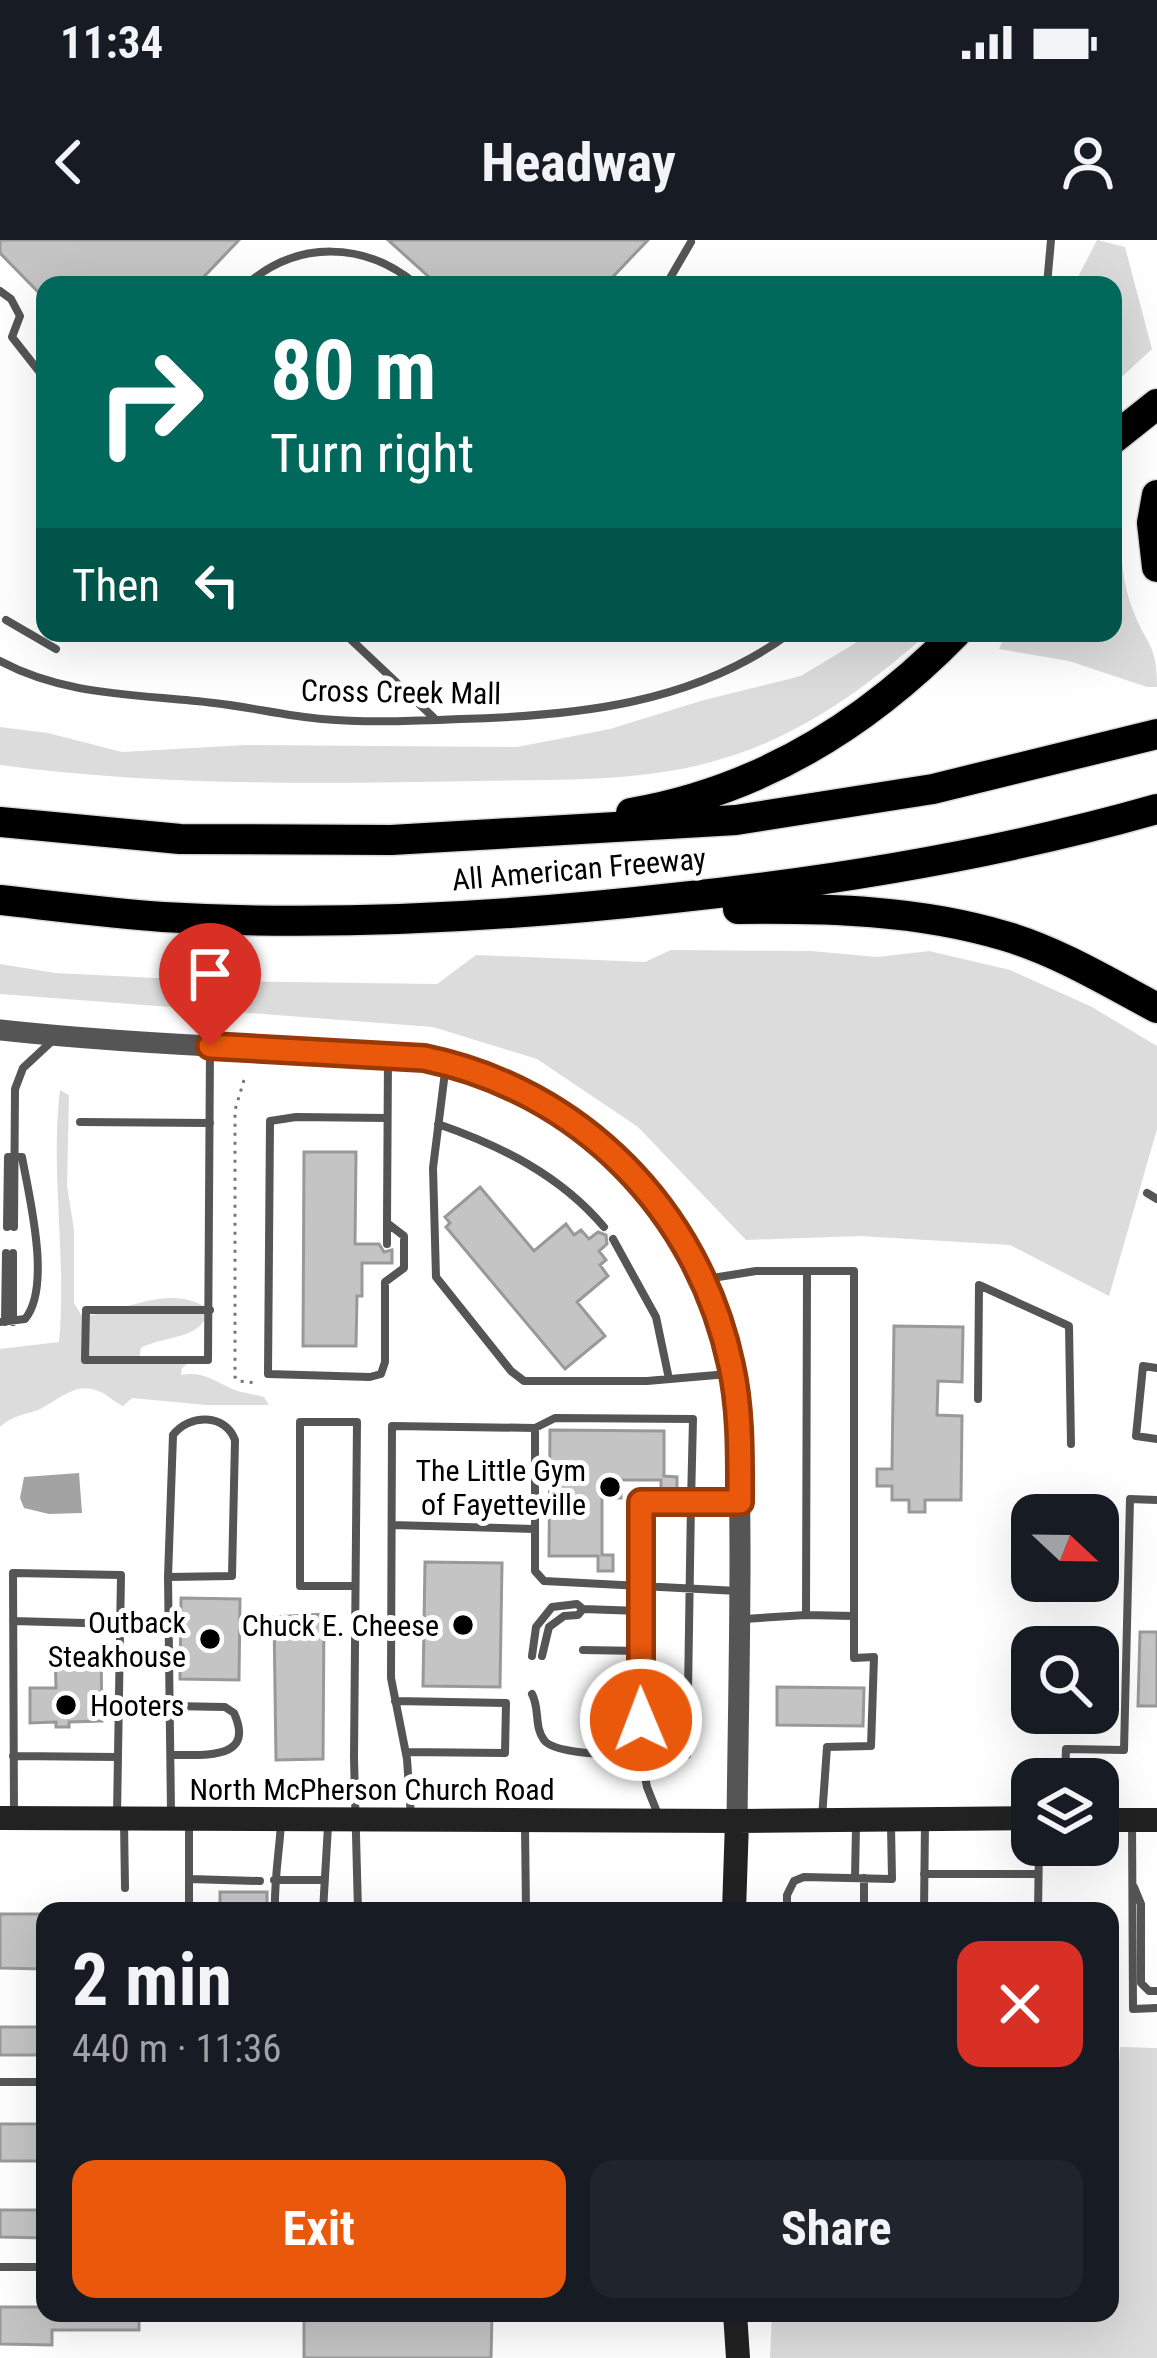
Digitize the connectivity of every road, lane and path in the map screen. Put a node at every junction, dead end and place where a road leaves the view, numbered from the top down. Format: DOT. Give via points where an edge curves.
graph roads {
  1 [pos="1052,240"];
  2 [pos="691,242"];
  3 [pos="256,276"];
  4 [pos="403,276"];
  5 [pos="671,276"];
  6 [pos="1048,276"];
  7 [pos="0,291"];
  8 [pos="36,368"];
  9 [pos="1157,404"];
  10 [pos="1122,432"];
  11 [pos="1157,495"];
  12 [pos="1157,567"];
  13 [pos="6,620"];
  14 [pos="36,637"];
  15 [pos="44,642"];
  16 [pos="354,642"];
  17 [pos="778,642"];
  18 [pos="946,642"];
  19 [pos="56,649"];
  20 [pos="0,661"];
  21 [pos="436,720"];
  22 [pos="1157,734"];
  23 [pos="1157,809"];
  24 [pos="0,822"];
  25 [pos="496,836"];
  26 [pos="0,900"];
  27 [pos="546,911"];
  28 [pos="1157,1008"];
  29 [pos="0,1030"];
  30 [pos="57,1036"];
  31 [pos="210,1046"];
  32 [pos="388,1054"];
  33 [pos="447,1063"];
  34 [pos="244,1079"];
  35 [pos="387,1118"];
  36 [pos="80,1122"];
  37 [pos="210,1123"];
  38 [pos="438,1124"];
  39 [pos="11,1157"];
  40 [pos="1147,1193"];
  41 [pos="1157,1199"];
  42 [pos="387,1223"];
  43 [pos="10,1227"];
  44 [pos="604,1227"];
  45 [pos="613,1239"];
  46 [pos="387,1244"];
  47 [pos="10,1253"];
  48 [pos="386,1263"];
  49 [pos="806,1271"];
  50 [pos="704,1279"];
  51 [pos="385,1282"];
  52 [pos="209,1310"];
  53 [pos="6,1322"];
  54 [pos="1157,1368"];
  55 [pos="733,1373"];
  56 [pos="669,1379"];
  57 [pos="258,1384"];
  58 [pos="978,1399"];
  59 [pos="536,1428"];
  60 [pos="1157,1439"];
  61 [pos="1071,1444"];
  62 [pos="1157,1500"];
  63 [pos="692,1502"];
  64 [pos="740,1502"];
  65 [pos="392,1525"];
  66 [pos="535,1529"];
  67 [pos="168,1577"];
  68 [pos="354,1586"];
  69 [pos="640,1588"];
  70 [pos="689,1590"];
  71 [pos="740,1592"];
  72 [pos="640,1611"];
  73 [pos="806,1615"];
  74 [pos="853,1616"];
  75 [pos="740,1619"];
  76 [pos="13,1621"];
  77 [pos="120,1624"];
  78 [pos="583,1650"];
  79 [pos="640,1651"];
  80 [pos="537,1656"];
  81 [pos="537,1698"];
  82 [pos="395,1701"];
  83 [pos="170,1706"];
  84 [pos="406,1752"];
  85 [pos="641,1754"];
  86 [pos="171,1755"];
  87 [pos="13,1756"];
  88 [pos="118,1757"];
  89 [pos="1066,1758"];
  90 [pos="891,1817"];
  91 [pos="925,1817"];
  92 [pos="7,1818"];
  93 [pos="659,1818"];
  94 [pos="1011,1818"];
  95 [pos="180,1819"];
  96 [pos="281,1819"];
  97 [pos="328,1819"];
  98 [pos="411,1819"];
  99 [pos="525,1819"];
  100 [pos="822,1819"];
  101 [pos="856,1819"];
  102 [pos="120,1820"];
  103 [pos="357,1820"];
  104 [pos="1144,1820"];
  105 [pos="737,1821"];
  106 [pos="1038,1866"];
  107 [pos="924,1874"];
  108 [pos="1038,1874"];
  109 [pos="860,1878"];
  110 [pos="190,1879"];
  111 [pos="274,1880"];
  112 [pos="323,1880"];
  113 [pos="1131,1880"];
  114 [pos="260,1881"];
  115 [pos="125,1888"];
  116 [pos="190,1902"];
  117 [pos="275,1902"];
  118 [pos="323,1902"];
  119 [pos="358,1902"];
  120 [pos="526,1902"];
  121 [pos="734,1902"];
  122 [pos="787,1902"];
  123 [pos="863,1902"];
  124 [pos="924,1902"];
  125 [pos="1037,1902"];
  126 [pos="1157,1991"];
  127 [pos="1157,2008"];
  128 [pos="36,2082"];
  129 [pos="0,2083"];
  130 [pos="0,2267"];
  131 [pos="36,2267"];
  132 [pos="736,2322"];
  133 [pos="738,2358"];
  1 -- 6 [label="lane"];
  2 -- 5 [label="lane"];
  3 -- 4 [label="lane" via="284,257 334,249 356,250"];
  7 -- 8 [label="lane" via="20,316 12,337"];
  9 -- 10 [label="highway"];
  11 -- 12 [label="highway"];
  13 -- 14 [label="lane"];
  15 -- 19 [label="lane"];
  16 -- 21 [label="lane"];
  17 -- 21 [label="lane, Cross Creek Mall" via="697,684 639,702"];
  18 -- 25 [label="highway" via="835,736 735,783 640,811"];
  20 -- 21 [label="lane, Cross Creek Mall" via="44,682 122,696 317,719"];
  22 -- 25 [label="highway, All American Freeway" via="857,802 736,820"];
  23 -- 27 [label="highway, All American Freeway" via="963,856 796,885"];
  24 -- 25 [label="highway, All American Freeway" via="180,839"];
  26 -- 27 [label="highway, All American Freeway" via="152,916 359,921"];
  27 -- 28 [label="highway" via="851,909 936,919 1009,938"];
  29 -- 30 [label="street"];
  30 -- 31 [label="street"];
  30 -- 39 [label="lane" via="23,1068"];
  31 -- 32 [label="street"];
  31 -- 37 [label="lane"];
  32 -- 33 [label="street"];
  32 -- 35 [label="lane"];
  33 -- 38 [label="lane"];
  33 -- 50 [label="street" via="516,1087 594,1136 658,1203"];
  34 -- 57 [label="path" via="235,1110 235,1377"];
  35 -- 42 [label="lane"];
  35 -- 51 [label="lane" via="270,1121 268,1375 380,1375"];
  36 -- 37 [label="lane"];
  37 -- 52 [label="lane"];
  38 -- 44 [label="lane" via="550,1177"];
  38 -- 56 [label="lane" via="436,1277 512,1371 524,1381"];
  39 -- 43 [label="lane"];
  39 -- 53 [label="lane" via="22,1157 35,1216 35,1302 25,1318"];
  40 -- 41 [label="lane"];
  42 -- 46 [label="lane"];
  42 -- 51 [label="lane" via="404,1236 404,1268"];
  45 -- 56 [label="lane" via="656,1317"];
  47 -- 53 [label="lane"];
  48 -- 51 [label="lane"];
  49 -- 50 [label="lane"];
  49 -- 73 [label="lane"];
  49 -- 74 [label="lane" via="854,1271"];
  50 -- 55 [label="street"];
  52 -- 52 [label="lane" via="208,1360 86,1360 86,1310"];
  54 -- 60 [label="lane" via="1143,1366 1136,1436"];
  55 -- 56 [label="lane"];
  55 -- 64 [label="street"];
  58 -- 61 [label="lane" via="979,1285 1069,1326"];
  59 -- 63 [label="lane" via="555,1418 693,1419"];
  59 -- 65 [label="lane" via="392,1426"];
  59 -- 66 [label="lane"];
  62 -- 89 [label="lane" via="1130,1499 1124,1750 1066,1750"];
  63 -- 64 [label="lane"];
  63 -- 69 [label="lane" via="641,1502"];
  63 -- 70 [label="lane"];
  64 -- 71 [label="street"];
  65 -- 66 [label="lane"];
  65 -- 82 [label="lane"];
  66 -- 69 [label="lane" via="536,1571 544,1581"];
  67 -- 67 [label="lane" via="172,1435 195,1420 218,1420 235,1440 232,1576"];
  67 -- 83 [label="lane"];
  68 -- 68 [label="lane" via="357,1423 300,1422 300,1586"];
  68 -- 103 [label="lane"];
  69 -- 70 [label="lane"];
  69 -- 72 [label="lane"];
  70 -- 71 [label="lane"];
  70 -- 85 [label="lane" via="687,1755"];
  71 -- 75 [label="street"];
  72 -- 79 [label="lane"];
  72 -- 80 [label="lane" via="564,1616"];
  73 -- 74 [label="lane"];
  73 -- 75 [label="lane"];
  74 -- 100 [label="lane" via="854,1658 874,1657 872,1746 827,1747"];
  75 -- 105 [label="street"];
  76 -- 77 [label="lane"];
  76 -- 77 [label="lane" via="13,1573 121,1575"];
  76 -- 87 [label="lane"];
  77 -- 88 [label="lane"];
  78 -- 79 [label="lane"];
  79 -- 85 [label="lane"];
  81 -- 85 [label="lane" via="539,1734 554,1750"];
  82 -- 84 [label="lane"];
  82 -- 84 [label="lane" via="506,1703 505,1753"];
  83 -- 86 [label="lane"];
  83 -- 86 [label="lane" via="225,1707 239,1732 224,1753"];
  84 -- 98 [label="lane"];
  85 -- 93 [label="lane"];
  86 -- 95 [label="lane"];
  87 -- 88 [label="lane"];
  87 -- 92 [label="lane"];
  88 -- 102 [label="lane"];
  90 -- 91 [label="main road, North McPherson Church Road"];
  90 -- 101 [label="main road, North McPherson Church Road"];
  90 -- 109 [label="lane" via="892,1879"];
  91 -- 94 [label="main road, North McPherson Church Road"];
  91 -- 107 [label="lane"];
  92 -- 102 [label="main road, North McPherson Church Road"];
  93 -- 99 [label="main road, North McPherson Church Road"];
  93 -- 105 [label="main road, North McPherson Church Road"];
  95 -- 96 [label="main road, North McPherson Church Road"];
  95 -- 102 [label="main road, North McPherson Church Road"];
  95 -- 110 [label="lane"];
  96 -- 97 [label="main road, North McPherson Church Road"];
  96 -- 111 [label="lane"];
  97 -- 103 [label="main road, North McPherson Church Road"];
  97 -- 112 [label="lane"];
  98 -- 99 [label="main road, North McPherson Church Road"];
  98 -- 103 [label="main road, North McPherson Church Road"];
  99 -- 120 [label="lane"];
  100 -- 101 [label="main road, North McPherson Church Road"];
  100 -- 105 [label="main road, North McPherson Church Road"];
  101 -- 109 [label="lane"];
  102 -- 115 [label="lane"];
  103 -- 119 [label="lane"];
  104 -- 113 [label="lane"];
  105 -- 121 [label="main road"];
  106 -- 108 [label="lane"];
  107 -- 108 [label="lane"];
  107 -- 124 [label="lane"];
  108 -- 125 [label="lane"];
  109 -- 122 [label="lane" via="804,1877 794,1881"];
  109 -- 123 [label="lane"];
  110 -- 114 [label="lane"];
  110 -- 116 [label="lane"];
  111 -- 112 [label="lane"];
  111 -- 117 [label="lane"];
  112 -- 118 [label="lane"];
  113 -- 126 [label="lane" via="1142,1904 1141,1983"];
  113 -- 127 [label="lane" via="1133,2009"];
  128 -- 129 [label="lane"];
  130 -- 131 [label="lane"];
  132 -- 133 [label="main road"];
}
